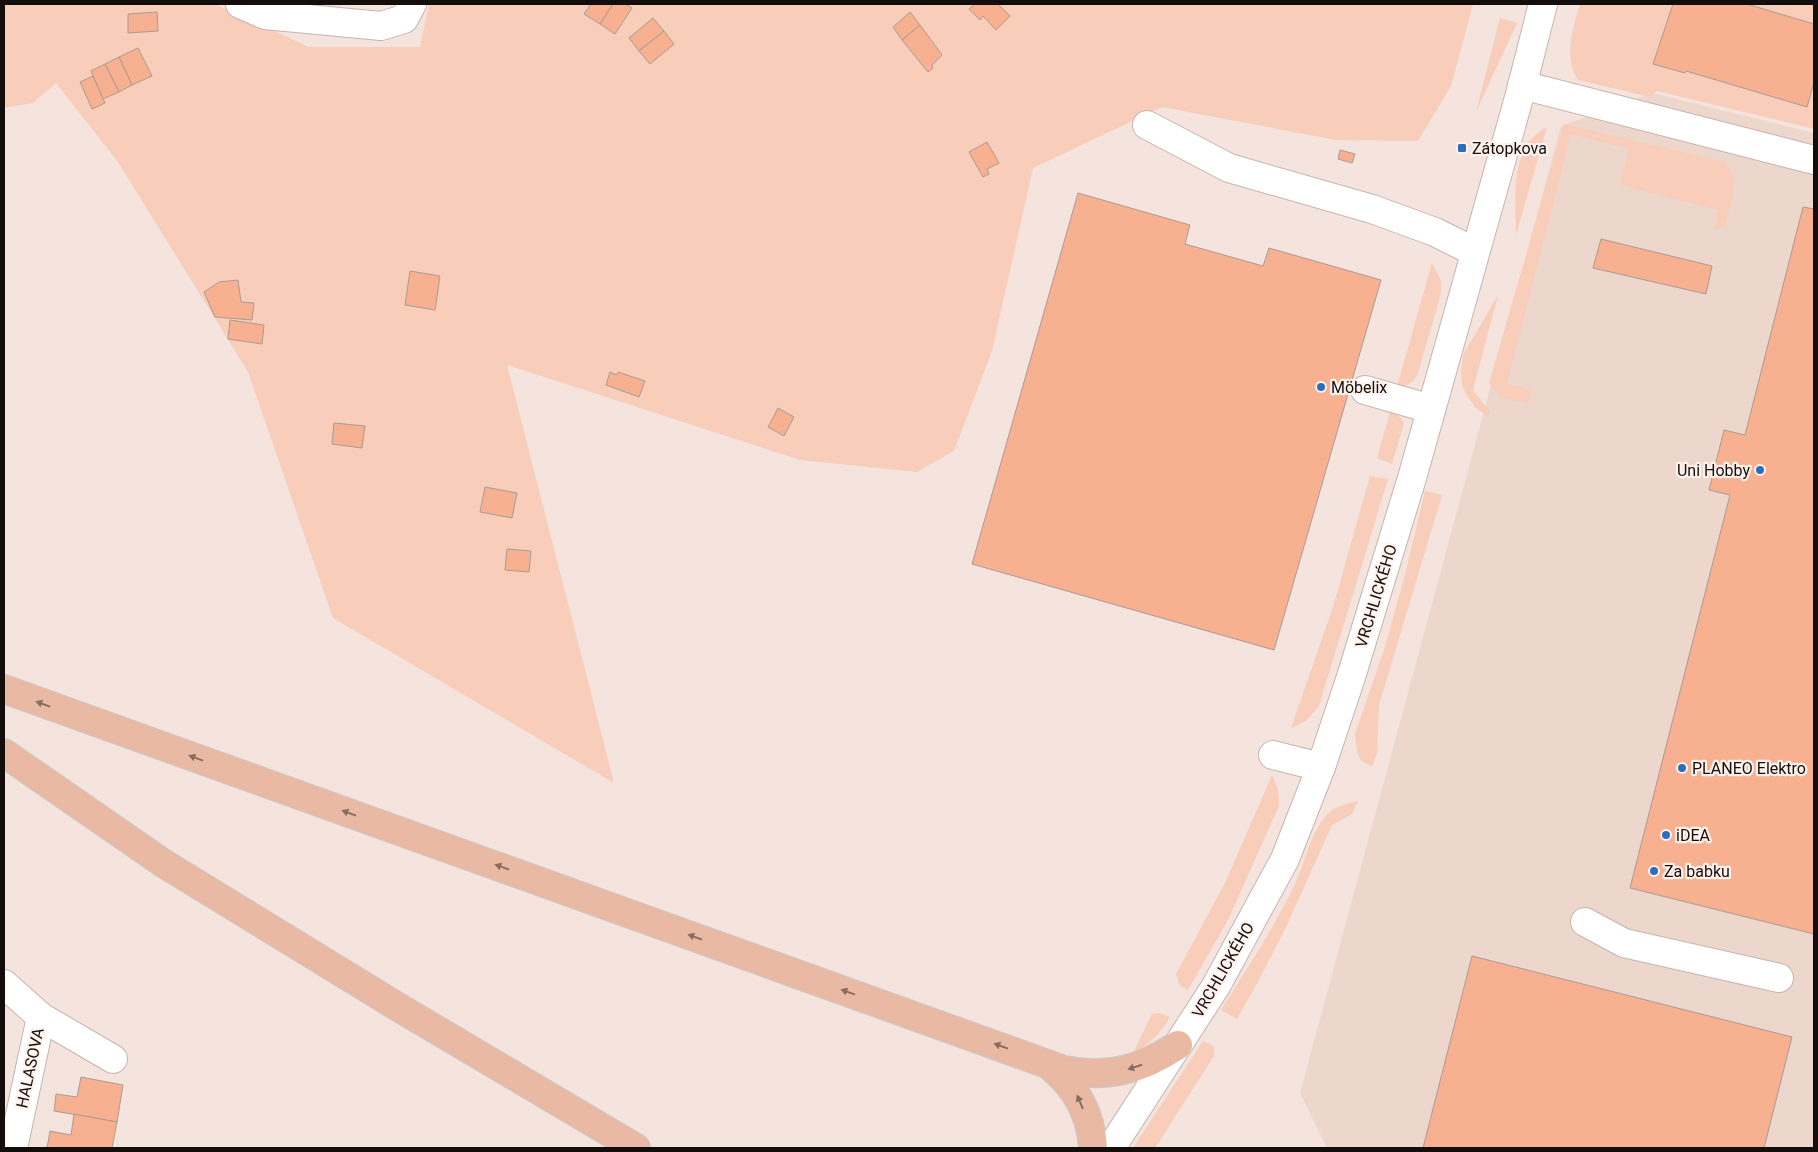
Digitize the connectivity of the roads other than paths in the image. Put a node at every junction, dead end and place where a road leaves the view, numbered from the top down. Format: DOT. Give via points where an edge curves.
graph roads {
  1 [pos="240,4"];
  2 [pos="412,4"];
  3 [pos="1543,4"];
  4 [pos="1522,85"];
  5 [pos="1147,125"];
  6 [pos="1814,160"];
  7 [pos="1475,252"];
  8 [pos="1365,390"];
  9 [pos="1431,409"];
  10 [pos="4,689"];
  11 [pos="4,753"];
  12 [pos="1273,754"];
  13 [pos="1321,767"];
  14 [pos="1585,922"];
  15 [pos="1779,978"];
  16 [pos="4,984"];
  17 [pos="40,1016"];
  18 [pos="1178,1045"];
  19 [pos="113,1059"];
  20 [pos="1047,1063"];
  21 [pos="13,1148"];
  22 [pos="636,1148"];
  23 [pos="1093,1148"];
  24 [pos="1111,1148"];
  1 -- 2 [label="street" via="265,15 381,26 404,19"];
  3 -- 4 [label="street, VRCHLICKÉHO"];
  4 -- 6 [label="street"];
  4 -- 7 [label="street, VRCHLICKÉHO"];
  5 -- 7 [label="street" via="1230,168 1372,209 1434,232"];
  7 -- 9 [label="street, VRCHLICKÉHO"];
  8 -- 9 [label="street"];
  9 -- 13 [label="street, VRCHLICKÉHO"];
  20 -- 10 [label="main road, one-way"];
  11 -- 22 [label="main road" via="172,868"];
  12 -- 13 [label="street"];
  13 -- 18 [label="street, VRCHLICKÉHO" via="1285,859 1216,986"];
  14 -- 15 [label="street" via="1624,943"];
  16 -- 17 [label="street"];
  17 -- 19 [label="street"];
  17 -- 21 [label="street, HALASOVA"];
  18 -- 20 [label="main road, one-way" via="1158,1058 1115,1072 1079,1073"];
  18 -- 24 [label="street, VRCHLICKÉHO"];
  23 -- 20 [label="main road, one-way" via="1087,1119 1076,1094 1065,1078"];
}
